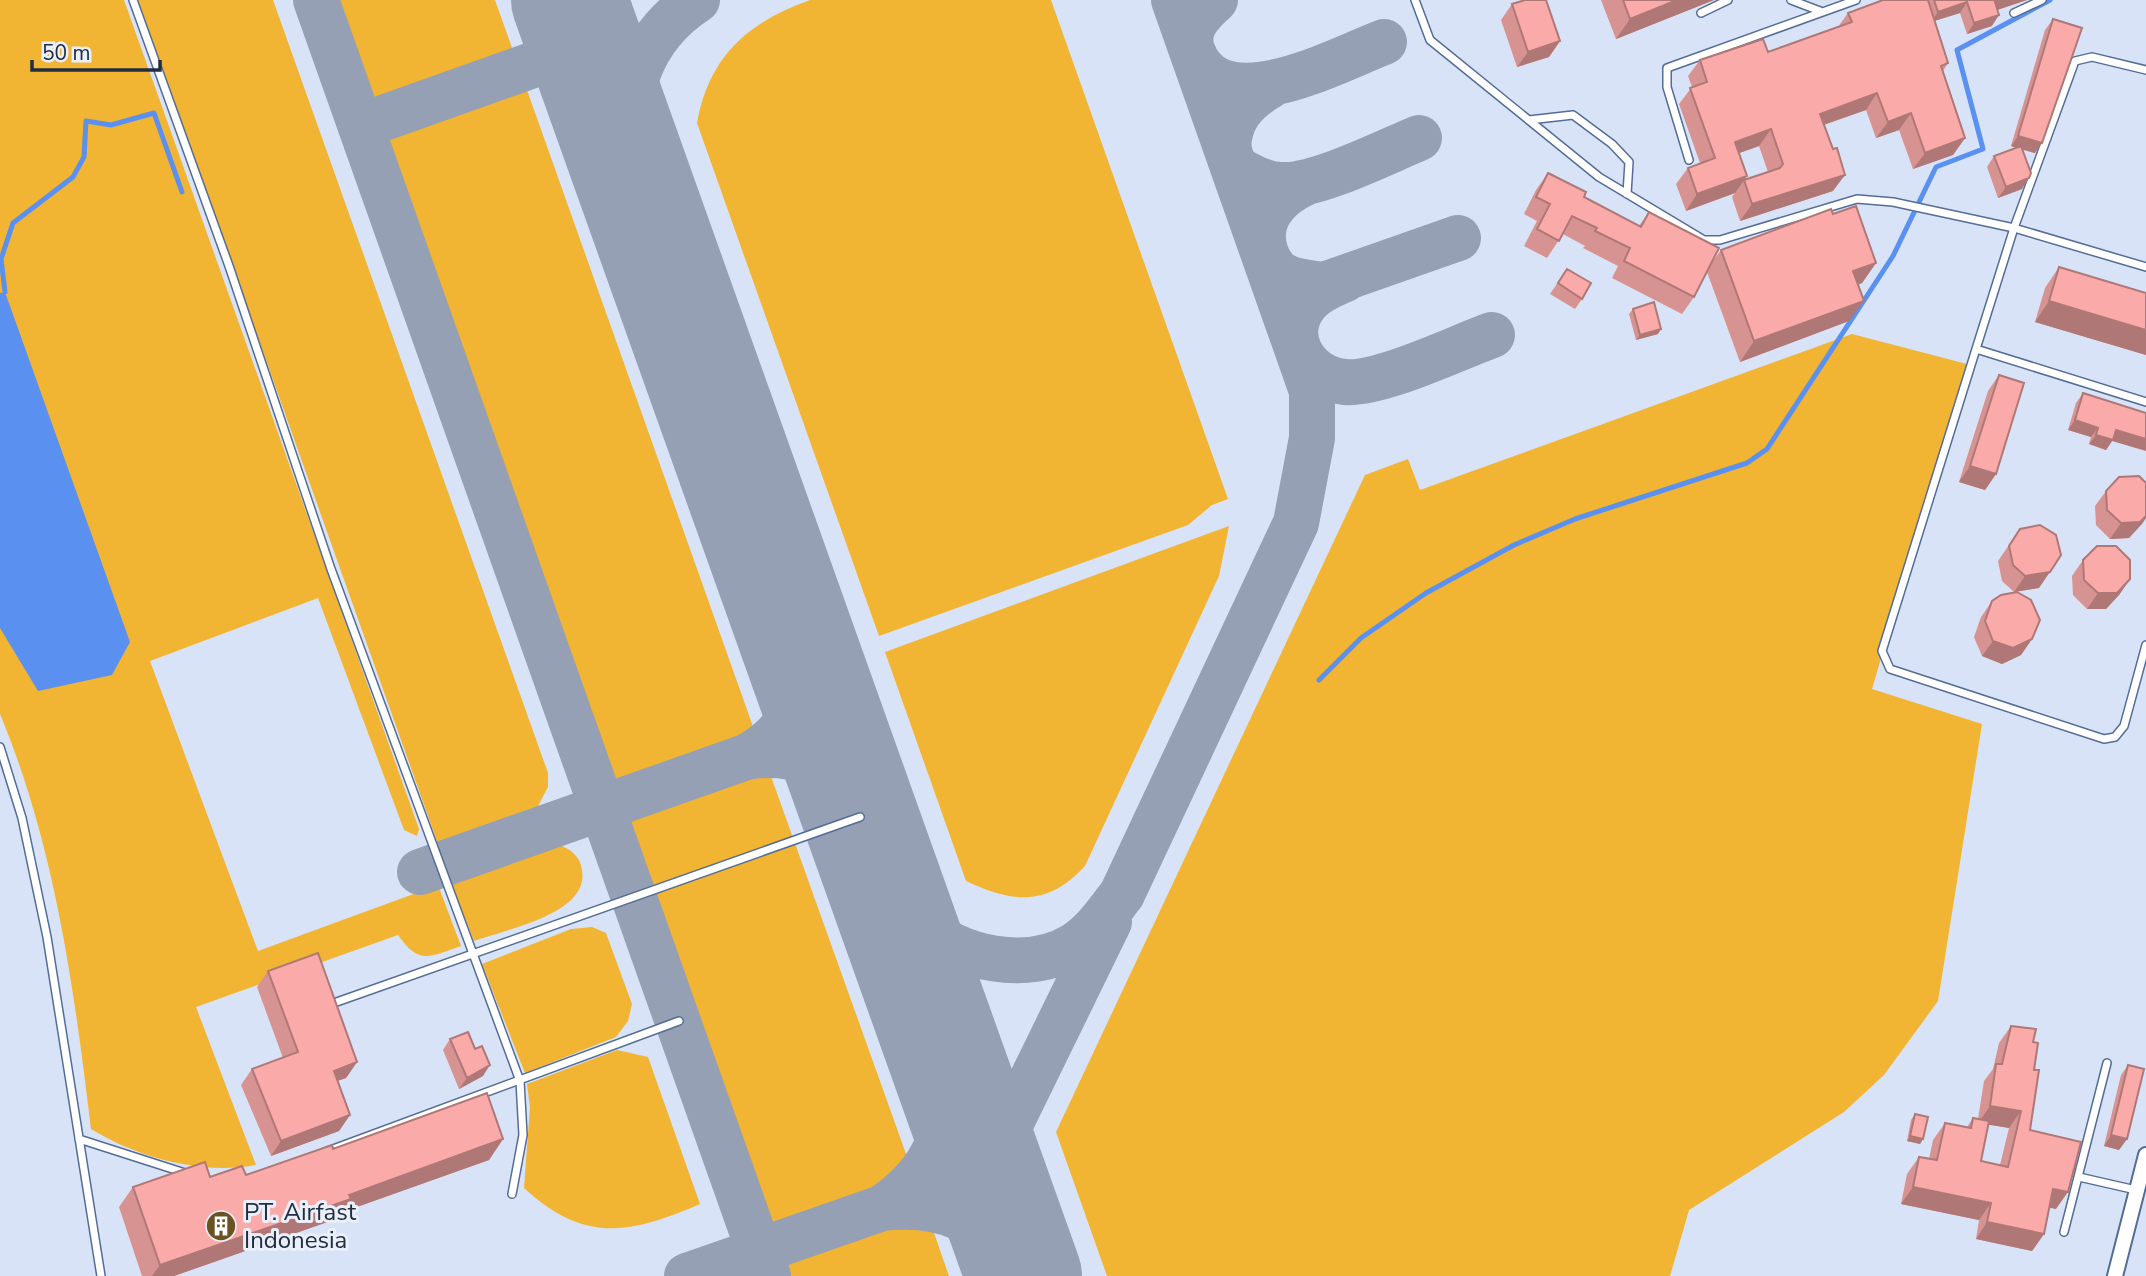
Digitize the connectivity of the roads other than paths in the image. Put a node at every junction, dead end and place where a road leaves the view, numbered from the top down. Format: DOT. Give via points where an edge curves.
graph roads {
  1 [pos="133,0"];
  2 [pos="1415,0"];
  3 [pos="1728,0"];
  4 [pos="1791,0"];
  5 [pos="1856,0"];
  6 [pos="2042,0"];
  7 [pos="1821,11"];
  8 [pos="1701,13"];
  9 [pos="2014,13"];
  10 [pos="2146,70"];
  11 [pos="1529,120"];
  12 [pos="1689,160"];
  13 [pos="1627,194"];
  14 [pos="2014,228"];
  15 [pos="2146,267"];
  16 [pos="1976,349"];
  17 [pos="2146,402"];
  18 [pos="2146,645"];
  19 [pos="0,747"];
  20 [pos="860,817"];
  21 [pos="472,954"];
  22 [pos="331,1004"];
  23 [pos="679,1021"];
  24 [pos="2107,1063"];
  25 [pos="520,1081"];
  26 [pos="79,1139"];
  27 [pos="2146,1154"];
  28 [pos="312,1156"];
  29 [pos="196,1176"];
  30 [pos="2080,1177"];
  31 [pos="2136,1189"];
  32 [pos="512,1195"];
  33 [pos="2064,1232"];
  34 [pos="101,1276"];
  35 [pos="2115,1276"];
  1 -- 21 [label="lane" via="331,569"];
  2 -- 11 [label="lane" via="1430,40"];
  3 -- 8 [label="lane"];
  4 -- 7 [label="lane"];
  5 -- 7 [label="lane"];
  6 -- 9 [label="lane"];
  7 -- 12 [label="lane" via="1667,68 1667,87"];
  10 -- 14 [label="lane" via="2092,57 2075,61"];
  11 -- 13 [label="lane"];
  11 -- 13 [label="lane" via="1573,115 1612,144 1629,162"];
  13 -- 14 [label="lane" via="1704,240 1720,240 1857,199 1932,209"];
  14 -- 15 [label="lane"];
  14 -- 16 [label="lane"];
  16 -- 17 [label="lane"];
  16 -- 18 [label="lane" via="1882,651 1884,661 1890,669 2104,738 2115,737 2124,726"];
  19 -- 26 [label="lane" via="34,871"];
  20 -- 21 [label="lane"];
  21 -- 22 [label="lane"];
  21 -- 25 [label="lane"];
  23 -- 25 [label="lane"];
  24 -- 30 [label="lane"];
  25 -- 28 [label="lane"];
  25 -- 32 [label="lane" via="523,1135"];
  26 -- 29 [label="lane"];
  26 -- 34 [label="lane"];
  27 -- 31 [label="street"];
  30 -- 31 [label="lane"];
  30 -- 33 [label="lane"];
  31 -- 35 [label="street"];
}
